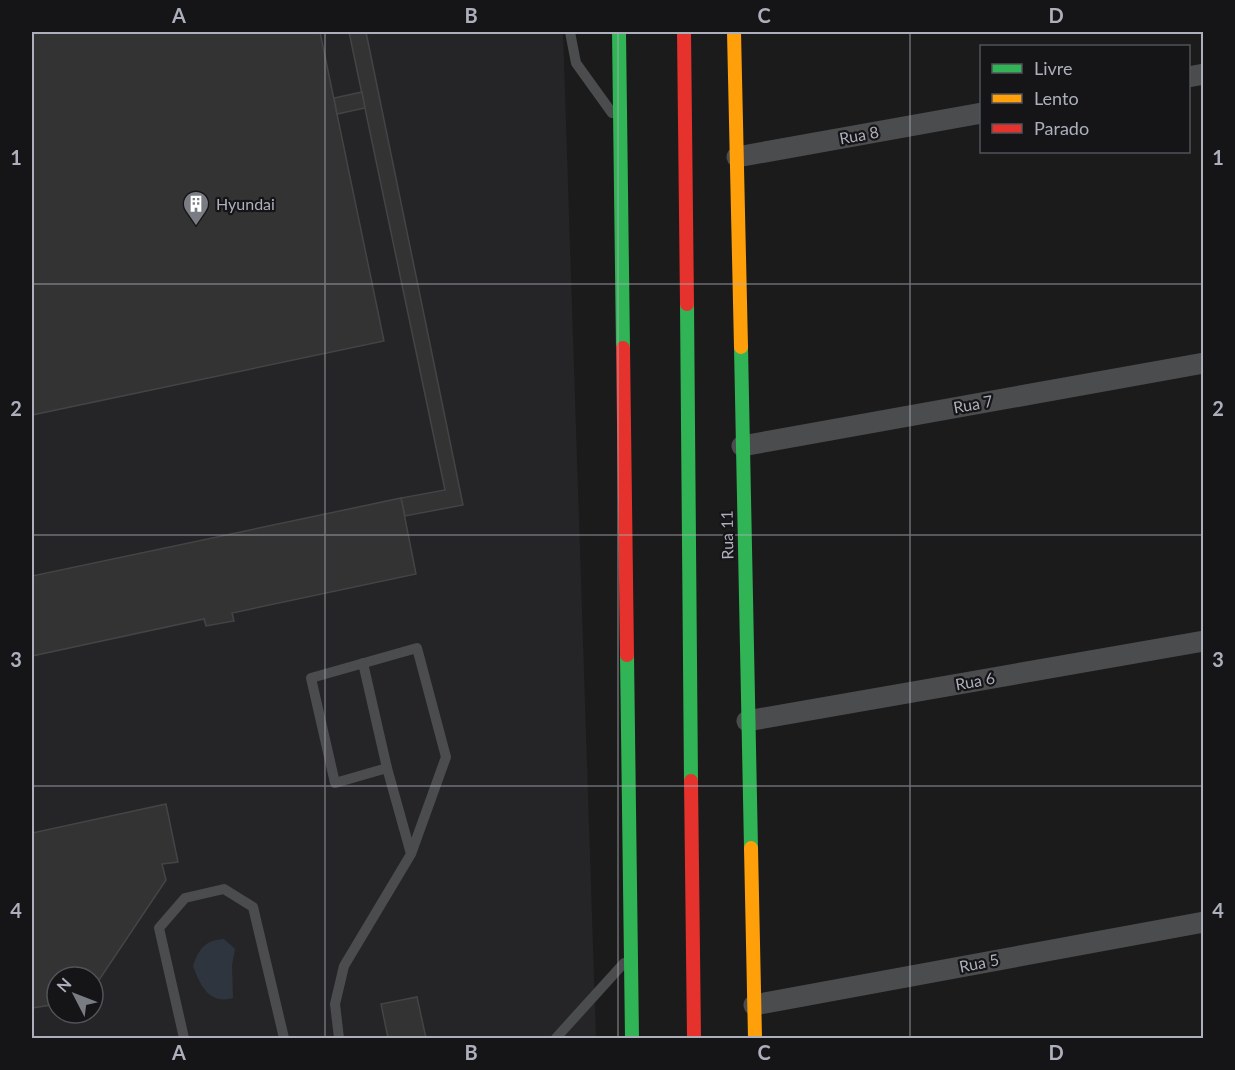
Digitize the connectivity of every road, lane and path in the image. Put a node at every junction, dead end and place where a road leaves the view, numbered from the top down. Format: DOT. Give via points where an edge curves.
graph roads {
  1 [pos="570,32"];
  2 [pos="619,32"];
  3 [pos="684,32"];
  4 [pos="734,32"];
  5 [pos="980,113"];
  6 [pos="619,123"];
  7 [pos="737,157"];
  8 [pos="1203,363"];
  9 [pos="742,446"];
  10 [pos="1203,641"];
  11 [pos="363,663"];
  12 [pos="747,722"];
  13 [pos="387,768"];
  14 [pos="411,854"];
  15 [pos="1203,921"];
  16 [pos="630,956"];
  17 [pos="754,1005"];
  18 [pos="184,1038"];
  19 [pos="284,1038"];
  20 [pos="339,1038"];
  21 [pos="556,1038"];
  22 [pos="632,1038"];
  23 [pos="694,1038"];
  24 [pos="755,1038"];
  1 -- 6 [label="lane" via="576,63"];
  2 -- 6 [label="main road"];
  3 -- 23 [label="main road"];
  4 -- 7 [label="main road, Rua 11"];
  5 -- 7 [label="street, Rua 8"];
  6 -- 16 [label="main road"];
  7 -- 9 [label="main road, Rua 11"];
  8 -- 9 [label="street, Rua 7"];
  9 -- 12 [label="main road, Rua 11"];
  10 -- 12 [label="street, Rua 6"];
  11 -- 13 [label="lane"];
  11 -- 13 [label="lane" via="311,678 329,760 335,783"];
  11 -- 14 [label="lane" via="417,648 446,757"];
  12 -- 17 [label="main road, Rua 11"];
  13 -- 14 [label="lane"];
  14 -- 20 [label="lane" via="344,966 334,1004"];
  15 -- 17 [label="street, Rua 5"];
  16 -- 21 [label="lane"];
  16 -- 22 [label="main road"];
  17 -- 24 [label="main road, Rua 11"];
  18 -- 19 [label="lane" via="159,928 185,898 224,889 254,907"];
}
